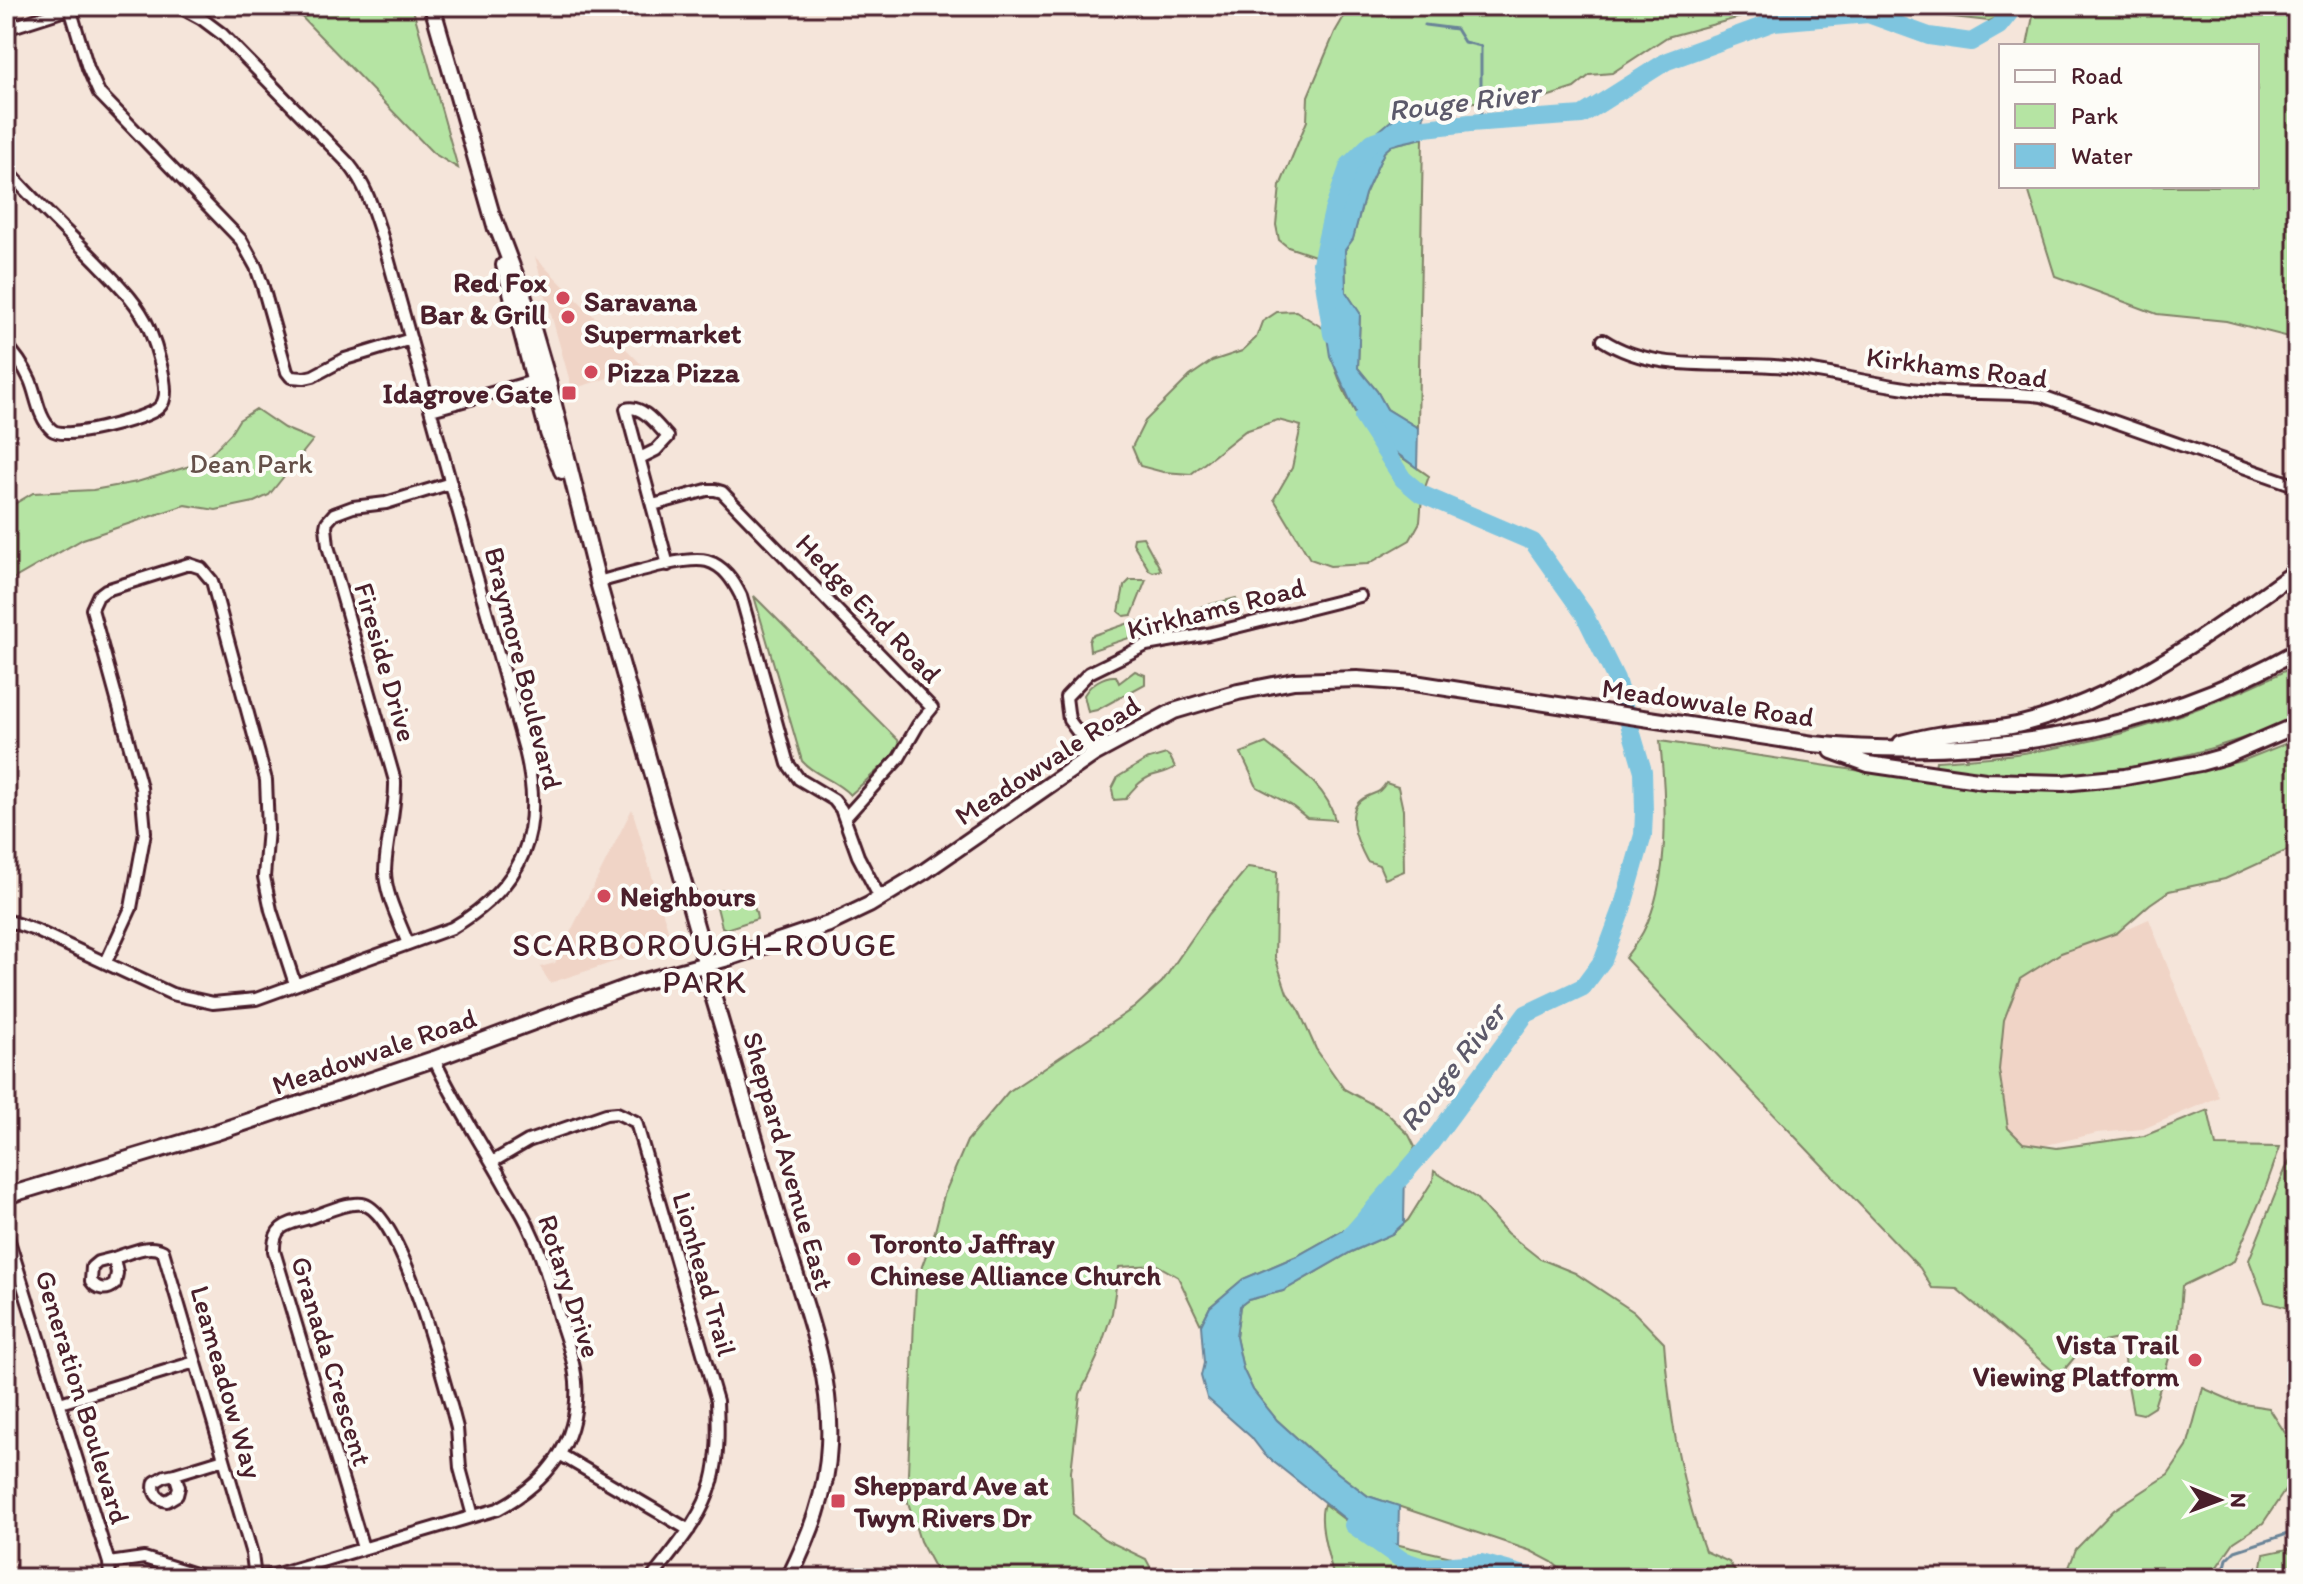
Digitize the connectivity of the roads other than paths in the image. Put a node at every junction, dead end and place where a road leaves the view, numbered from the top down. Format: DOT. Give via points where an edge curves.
graph roads {
  1 [pos="178,6"];
  2 [pos="432,6"];
  3 [pos="74,7"];
  4 [pos="6,29"];
  5 [pos="6,169"];
  6 [pos="411,339"];
  7 [pos="1603,340"];
  8 [pos="6,345"];
  9 [pos="541,379"];
  10 [pos="431,410"];
  11 [pos="640,458"];
  12 [pos="451,483"];
  13 [pos="2297,486"];
  14 [pos="653,505"];
  15 [pos="668,565"];
  16 [pos="2297,571"];
  17 [pos="598,582"];
  18 [pos="1360,596"];
  19 [pos="2297,651"];
  20 [pos="2297,725"];
  21 [pos="2297,734"];
  22 [pos="1813,744"];
  23 [pos="1877,749"];
  24 [pos="1094,754"];
  25 [pos="2225,756"];
  26 [pos="845,818"];
  27 [pos="880,898"];
  28 [pos="6,920"];
  29 [pos="408,944"];
  30 [pos="106,962"];
  31 [pos="705,964"];
  32 [pos="295,984"];
  33 [pos="434,1059"];
  34 [pos="492,1162"];
  35 [pos="6,1196"];
  36 [pos="6,1231"];
  37 [pos="114,1258"];
  38 [pos="195,1362"];
  39 [pos="60,1403"];
  40 [pos="561,1455"];
  41 [pos="224,1459"];
  42 [pos="175,1474"];
  43 [pos="473,1516"];
  44 [pos="689,1530"];
  45 [pos="363,1548"];
  46 [pos="109,1563"];
  47 [pos="110,1578"];
  48 [pos="215,1578"];
  49 [pos="256,1578"];
  50 [pos="652,1578"];
  51 [pos="789,1578"];
  1 -- 6 [label="street, Braymore Boulevard" via="222,34 359,176"];
  2 -- 9 [label="main road, Sheppard Avenue East" via="494,219 511,299"];
  3 -- 4 [label="street"];
  3 -- 6 [label="street" via="99,93 241,240 256,267 291,377 313,376 345,359"];
  5 -- 8 [label="street" via="120,284 142,315 163,378 164,401 152,412 86,432 57,433 45,421 30,380"];
  6 -- 10 [label="street, Braymore Boulevard"];
  7 -- 13 [label="street, Kirkhams Road" via="1621,352 1677,362 1793,368 1947,393 2042,396"];
  9 -- 10 [label="street"];
  9 -- 17 [label="main road, Sheppard Avenue East" via="548,433"];
  10 -- 12 [label="street, Braymore Boulevard"];
  11 -- 11 [label="street" via="668,437 631,407 626,409"];
  11 -- 14 [label="street"];
  12 -- 29 [label="street, Braymore Boulevard" via="530,767 534,806 518,866 494,898 452,928"];
  12 -- 29 [label="street, Fireside Drive" via="345,509 326,527 395,781 385,872"];
  14 -- 15 [label="street"];
  14 -- 26 [label="street, Hedge End Road" via="707,490 722,492 932,708 899,758"];
  15 -- 17 [label="street"];
  15 -- 26 [label="street" via="706,561 725,570 735,583 788,764 799,779 834,800"];
  16 -- 23 [label="main road" via="2150,670 2071,708 2010,727"];
  17 -- 31 [label="main road, Sheppard Avenue East"];
  18 -- 24 [label="street, Kirkhams Road" via="1146,645 1089,673 1066,697 1069,720"];
  19 -- 23 [label="main road, Meadowvale Road" via="2198,699 2103,728 1981,747"];
  20 -- 25 [label="main road"];
  21 -- 25 [label="main road"];
  22 -- 23 [label="main road, Meadowvale Road"];
  22 -- 24 [label="main road, Meadowvale Road" via="1357,679 1294,681 1238,692 1174,711"];
  22 -- 25 [label="main road" via="1868,764 2038,783 2125,777"];
  24 -- 27 [label="main road, Meadowvale Road"];
  26 -- 27 [label="street"];
  27 -- 31 [label="main road, Meadowvale Road" via="829,924"];
  28 -- 30 [label="street, Braymore Boulevard"];
  29 -- 32 [label="street, Braymore Boulevard"];
  30 -- 32 [label="street, Braymore Boulevard" via="172,994 213,1003 256,999"];
  30 -- 32 [label="street" via="135,894 145,832 141,787 92,609 106,590 189,564 212,581 266,780 264,877"];
  31 -- 33 [label="main road, Meadowvale Road"];
  31 -- 51 [label="main road, Sheppard Avenue East" via="826,1389 829,1446 821,1501"];
  33 -- 34 [label="street, Rotary Drive"];
  33 -- 35 [label="main road, Meadowvale Road"];
  34 -- 40 [label="street, Rotary Drive" via="530,1229 571,1355 575,1411"];
  34 -- 44 [label="street, Lionhead Trail" via="528,1141 606,1114 636,1122 717,1401 712,1483"];
  36 -- 39 [label="street, Generation Boulevard"];
  37 -- 38 [label="street, Leameadow Way" via="150,1247 163,1251"];
  38 -- 39 [label="street"];
  38 -- 41 [label="street, Leameadow Way"];
  39 -- 46 [label="street, Generation Boulevard"];
  40 -- 43 [label="street, Rotary Drive" via="520,1497"];
  40 -- 44 [label="street"];
  41 -- 42 [label="street"];
  41 -- 49 [label="street, Leameadow Way"];
  43 -- 45 [label="street, Rotary Drive"];
  43 -- 45 [label="street, Granada Crescent" via="460,1468 457,1428 411,1274 377,1212 364,1204 344,1207 282,1226 274,1251"];
  44 -- 50 [label="street, Lionhead Trail"];
  45 -- 49 [label="street, Rotary Drive"];
  46 -- 47 [label="street, Generation Boulevard"];
  46 -- 48 [label="street" via="144,1558"];
}
